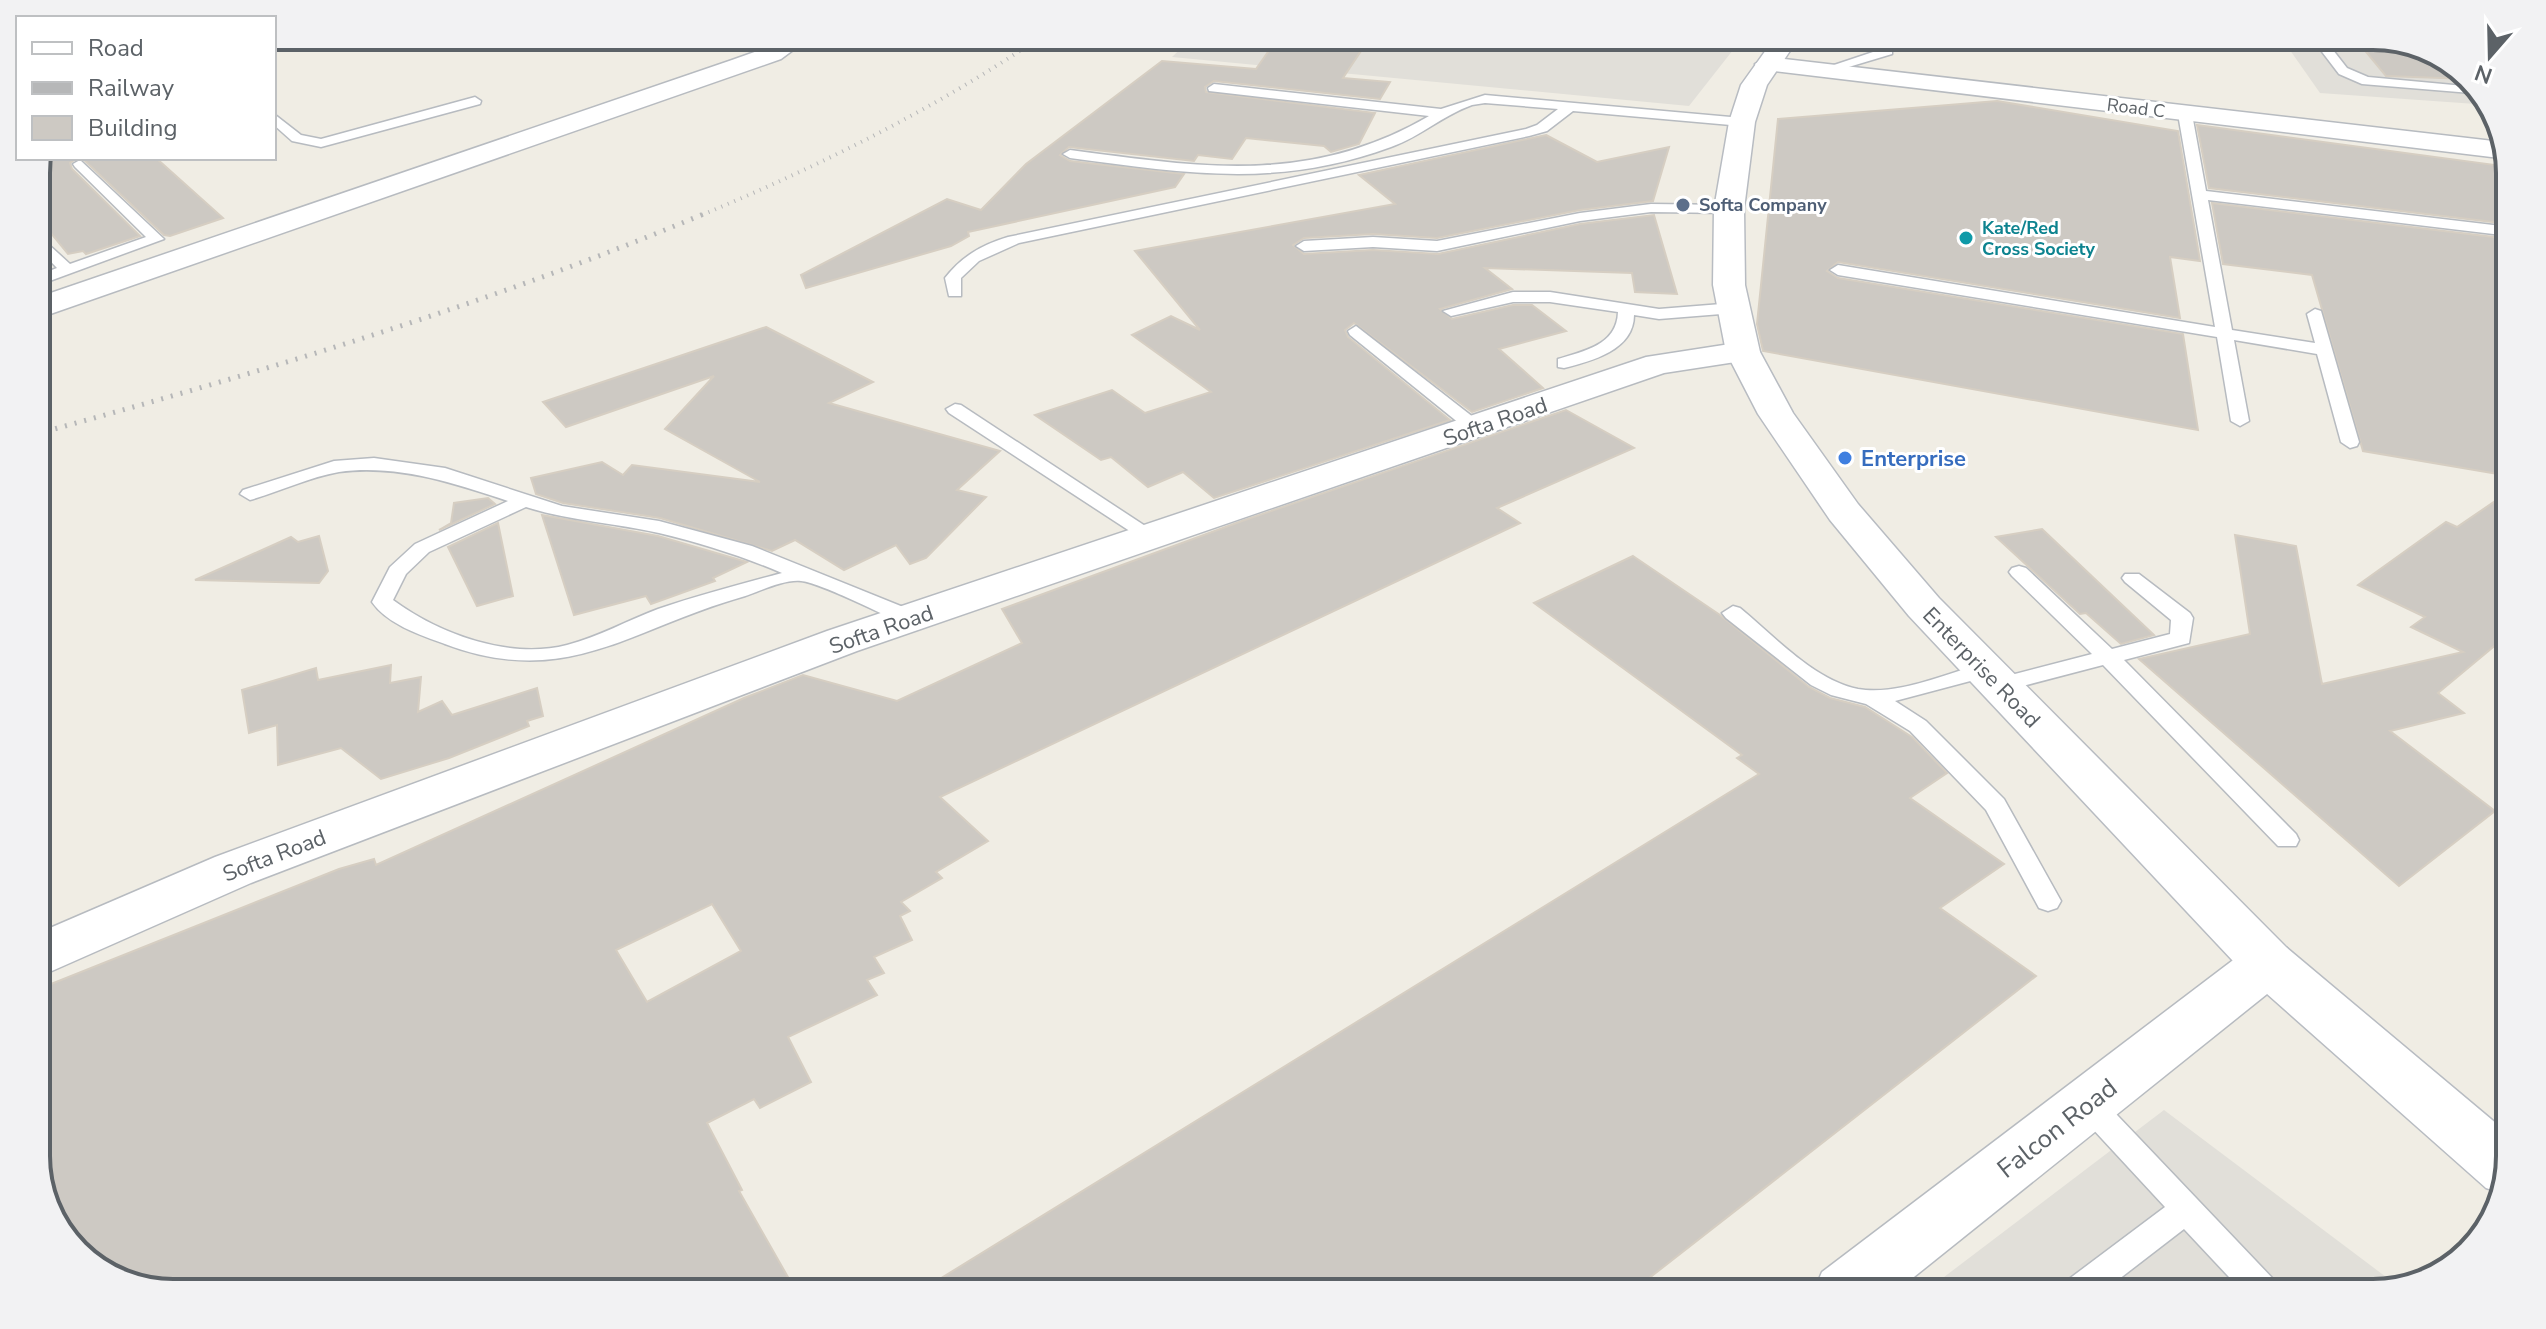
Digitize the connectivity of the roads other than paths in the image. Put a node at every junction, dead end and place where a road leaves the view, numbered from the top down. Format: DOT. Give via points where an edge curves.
graph roads {
  1 [pos="778,50"];
  2 [pos="1778,50"];
  3 [pos="1888,50"];
  4 [pos="2327,50"];
  5 [pos="1822,71"];
  6 [pos="1214,88"];
  7 [pos="2450,88"];
  8 [pos="475,101"];
  9 [pos="1572,105"];
  10 [pos="1442,113"];
  11 [pos="2185,114"];
  12 [pos="276,120"];
  13 [pos="1742,122"];
  14 [pos="2494,150"];
  15 [pos="1070,154"];
  16 [pos="80,164"];
  17 [pos="2199,195"];
  18 [pos="1729,209"];
  19 [pos="2496,230"];
  20 [pos="1304,246"];
  21 [pos="50,252"];
  22 [pos="67,270"];
  23 [pos="1838,270"];
  24 [pos="50,276"];
  25 [pos="955,293"];
  26 [pos="50,304"];
  27 [pos="1734,308"];
  28 [pos="1451,311"];
  29 [pos="1626,311"];
  30 [pos="2315,314"];
  31 [pos="1356,331"];
  32 [pos="2224,335"];
  33 [pos="2324,350"];
  34 [pos="1743,352"];
  35 [pos="1564,363"];
  36 [pos="955,409"];
  37 [pos="2240,421"];
  38 [pos="1476,428"];
  39 [pos="2350,442"];
  40 [pos="250,494"];
  41 [pos="525,500"];
  42 [pos="1152,537"];
  43 [pos="2019,572"];
  44 [pos="804,573"];
  45 [pos="2132,578"];
  46 [pos="1733,613"];
  47 [pos="910,618"];
  48 [pos="2108,657"];
  49 [pos="1992,678"];
  50 [pos="1873,698"];
  51 [pos="2287,840"];
  52 [pos="2048,901"];
  53 [pos="50,951"];
  54 [pos="2268,963"];
  55 [pos="2088,1104"];
  56 [pos="2496,1159"];
  57 [pos="2185,1210"];
  58 [pos="1863,1279"];
  59 [pos="2094,1279"];
  60 [pos="2252,1279"];
  1 -- 26 [label="street"];
  2 -- 5 [label="street, Road C"];
  2 -- 13 [label="street, Enterprise Road" via="1754,85"];
  3 -- 5 [label="lane"];
  4 -- 7 [label="lane" via="2343,71 2366,81"];
  5 -- 11 [label="street, Road C"];
  6 -- 10 [label="lane"];
  8 -- 12 [label="lane" via="321,143 297,138"];
  9 -- 10 [label="lane" via="1470,100"];
  9 -- 13 [label="lane"];
  9 -- 25 [label="lane" via="1529,132 1056,229 996,246 961,266 953,278"];
  10 -- 15 [label="lane" via="1407,136 1375,148 1254,170 1210,171"];
  11 -- 14 [label="street, Road C"];
  11 -- 17 [label="lane"];
  13 -- 18 [label="street, Enterprise Road"];
  16 -- 22 [label="lane" via="156,239"];
  17 -- 19 [label="lane"];
  17 -- 32 [label="lane"];
  18 -- 20 [label="lane" via="1608,213 1437,246"];
  18 -- 27 [label="street, Enterprise Road"];
  21 -- 22 [label="lane"];
  22 -- 24 [label="lane"];
  23 -- 32 [label="lane"];
  27 -- 29 [label="lane"];
  27 -- 34 [label="street, Enterprise Road"];
  28 -- 29 [label="lane" via="1513,297 1550,297"];
  29 -- 35 [label="lane" via="1627,324 1617,343"];
  30 -- 33 [label="lane"];
  31 -- 38 [label="lane"];
  32 -- 33 [label="lane"];
  32 -- 37 [label="lane"];
  33 -- 39 [label="lane"];
  34 -- 38 [label="street, Softa Road" via="1658,364"];
  34 -- 49 [label="street, Enterprise Road" via="1776,414 1844,512"];
  36 -- 42 [label="lane"];
  38 -- 42 [label="street, Softa Road"];
  40 -- 41 [label="lane" via="334,467 374,464 445,474"];
  41 -- 44 [label="lane" via="559,511 659,527 745,550"];
  41 -- 44 [label="lane" via="422,548 397,571 382,602 404,621 489,650 542,656 575,650 663,615"];
  42 -- 47 [label="street, Softa Road"];
  43 -- 48 [label="lane"];
  44 -- 47 [label="lane"];
  45 -- 48 [label="lane" via="2182,618 2181,638"];
  46 -- 50 [label="lane" via="1822,683"];
  47 -- 53 [label="street, Softa Road" via="233,870"];
  48 -- 49 [label="lane"];
  48 -- 51 [label="lane"];
  49 -- 50 [label="lane"];
  49 -- 54 [label="street, Enterprise Road"];
  50 -- 52 [label="lane" via="1918,726 1995,805"];
  54 -- 55 [label="street, Falcon Road"];
  54 -- 56 [label="street, Enterprise Road"];
  55 -- 57 [label="lane"];
  55 -- 58 [label="street, Falcon Road"];
  57 -- 59 [label="lane"];
  57 -- 60 [label="lane"];
}
